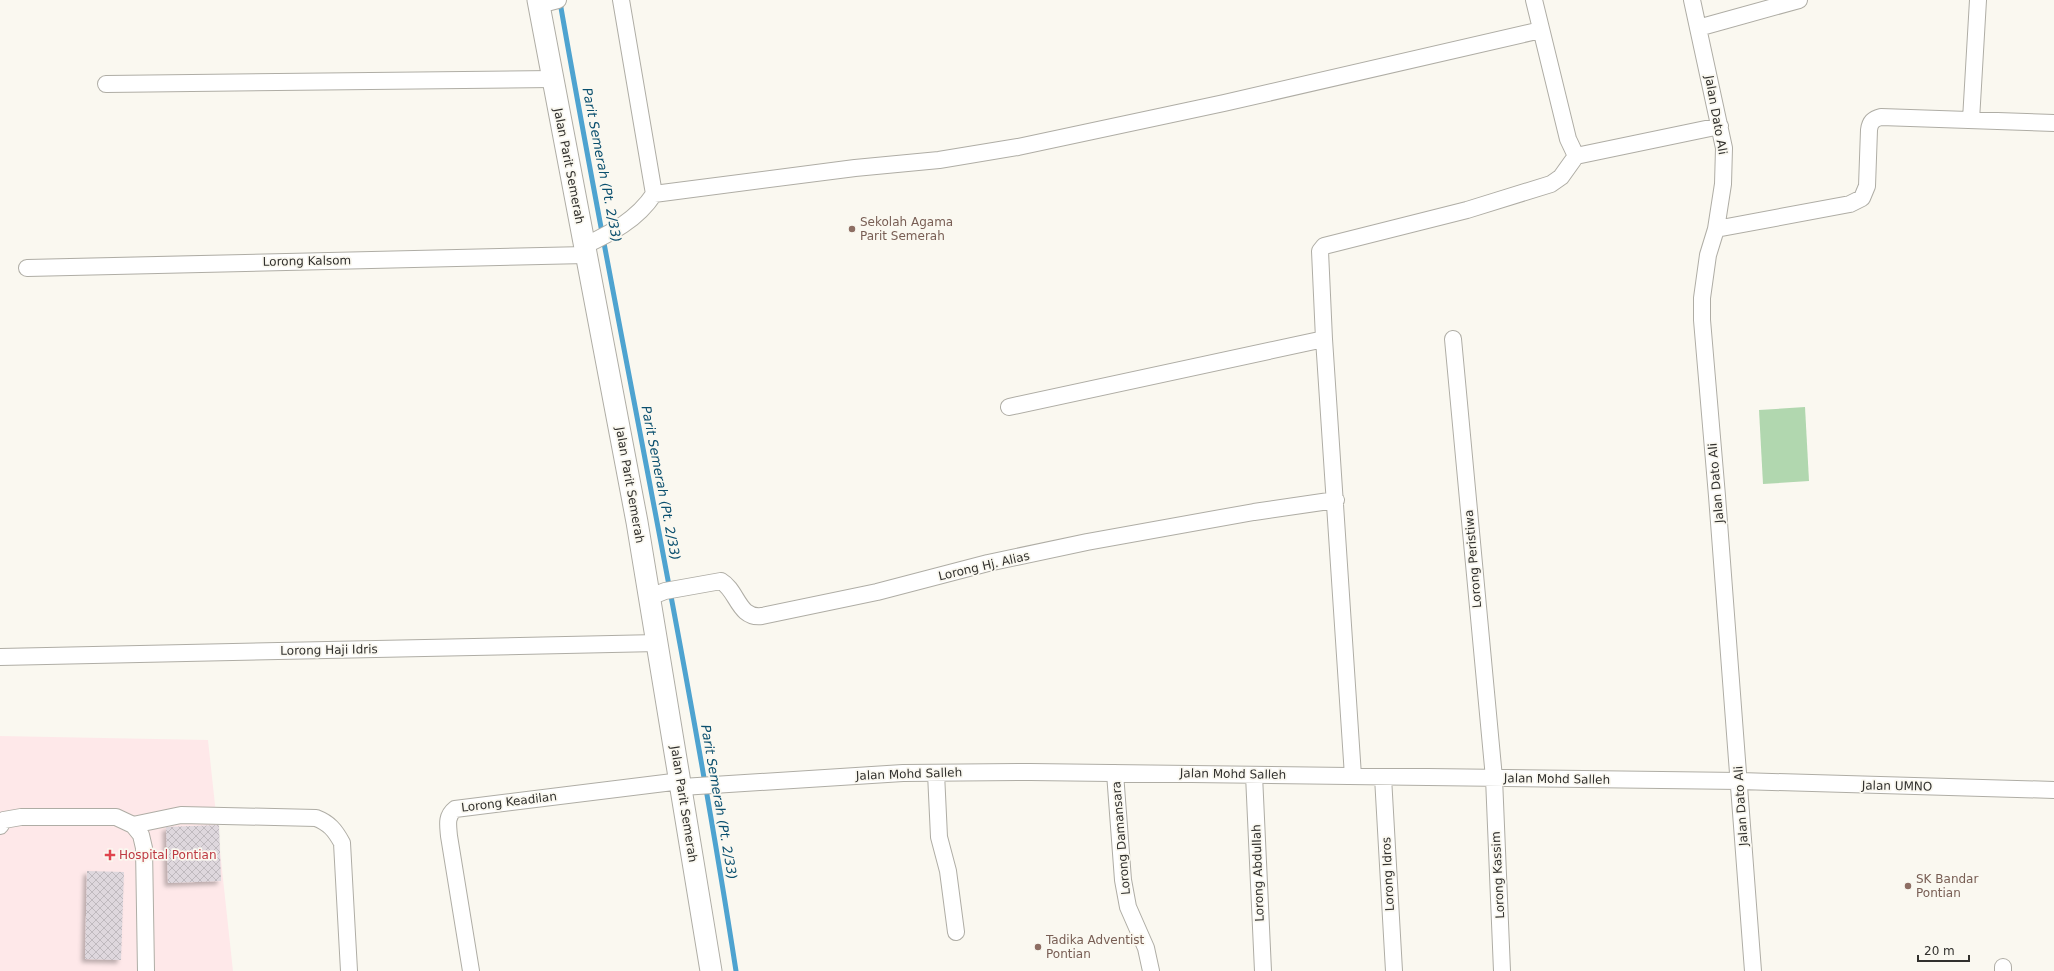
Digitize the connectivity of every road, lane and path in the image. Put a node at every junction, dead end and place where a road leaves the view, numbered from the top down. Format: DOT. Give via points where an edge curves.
graph roads {
  1 [pos="622,0"];
  2 [pos="1534,0"];
  3 [pos="1692,0"];
  4 [pos="1800,0"];
  5 [pos="1978,0"];
  6 [pos="546,2"];
  7 [pos="1698,28"];
  8 [pos="1541,30"];
  9 [pos="553,79"];
  10 [pos="106,84"];
  11 [pos="1971,120"];
  12 [pos="2054,123"];
  13 [pos="1720,126"];
  14 [pos="1576,156"];
  15 [pos="654,194"];
  16 [pos="1716,229"];
  17 [pos="585,250"];
  18 [pos="27,268"];
  19 [pos="1324,339"];
  20 [pos="1453,339"];
  21 [pos="1009,407"];
  22 [pos="1336,500"];
  23 [pos="658,594"];
  24 [pos="658,643"];
  25 [pos="0,657"];
  26 [pos="936,773"];
  27 [pos="1115,773"];
  28 [pos="1254,775"];
  29 [pos="1353,776"];
  30 [pos="1383,777"];
  31 [pos="1494,778"];
  32 [pos="1740,782"];
  33 [pos="687,785"];
  34 [pos="2054,790"];
  35 [pos="132,825"];
  36 [pos="0,826"];
  37 [pos="956,932"];
  38 [pos="146,971"];
  39 [pos="349,971"];
  40 [pos="471,971"];
  41 [pos="711,971"];
  42 [pos="1151,971"];
  43 [pos="1262,971"];
  44 [pos="1394,971"];
  45 [pos="1502,971"];
  46 [pos="1753,971"];
  1 -- 15 [label="street"];
  2 -- 8 [label="street"];
  3 -- 7 [label="street, Jalan Dato Ali"];
  4 -- 7 [label="street"];
  5 -- 11 [label="street"];
  6 -- 9 [label="main road, Jalan Parit Semerah"];
  7 -- 13 [label="street, Jalan Dato Ali"];
  8 -- 14 [label="street" via="1568,140"];
  8 -- 15 [label="street" via="1224,103 1018,147 939,160 855,168"];
  9 -- 10 [label="street"];
  9 -- 17 [label="main road, Jalan Parit Semerah"];
  11 -- 12 [label="street"];
  11 -- 16 [label="street" via="1875,118 1870,123 1867,186 1862,198 1850,204"];
  13 -- 14 [label="street"];
  13 -- 16 [label="street, Jalan Dato Ali" via="1724,148 1723,184"];
  14 -- 19 [label="street" via="1561,177 1551,184 1467,210 1322,248 1320,256"];
  15 -- 17 [label="street" via="647,205 633,217"];
  16 -- 32 [label="street, Jalan Dato Ali" via="1708,254 1702,320"];
  17 -- 18 [label="street, Lorong Kalsom"];
  17 -- 23 [label="main road, Jalan Parit Semerah" via="618,416"];
  19 -- 21 [label="street"];
  19 -- 22 [label="street"];
  20 -- 31 [label="street, Lorong Peristiwa"];
  22 -- 23 [label="street, Lorong Hj. Alias" via="1087,542 988,563 877,592 762,616 750,616 746,613 731,590 721,581"];
  22 -- 29 [label="street"];
  23 -- 24 [label="main road, Jalan Parit Semerah"];
  24 -- 25 [label="street, Lorong Haji Idris"];
  24 -- 33 [label="main road, Jalan Parit Semerah"];
  26 -- 27 [label="street, Jalan Mohd Salleh"];
  26 -- 33 [label="street, Jalan Mohd Salleh"];
  26 -- 37 [label="street" via="938,837 948,871"];
  27 -- 28 [label="street, Jalan Mohd Salleh"];
  27 -- 42 [label="street, Lorong Damansara" via="1124,887 1128,907 1146,948"];
  28 -- 29 [label="street, Jalan Mohd Salleh"];
  28 -- 43 [label="street, Lorong Abdullah"];
  29 -- 30 [label="street, Jalan Mohd Salleh"];
  30 -- 31 [label="street, Jalan Mohd Salleh"];
  30 -- 44 [label="street, Lorong Idros"];
  31 -- 32 [label="street, Jalan Mohd Salleh"];
  31 -- 45 [label="street, Lorong Kassim"];
  32 -- 34 [label="street, Jalan UMNO"];
  32 -- 46 [label="street, Jalan Dato Ali"];
  33 -- 40 [label="street, Lorong Keadilan" via="455,809 450,813 447,822"];
  33 -- 41 [label="main road, Jalan Parit Semerah"];
  35 -- 36 [label="street" via="116,818 21,817 4,820"];
  35 -- 38 [label="street" via="141,835 144,848"];
  35 -- 39 [label="street" via="181,815 316,818 327,822 342,843"];
}
